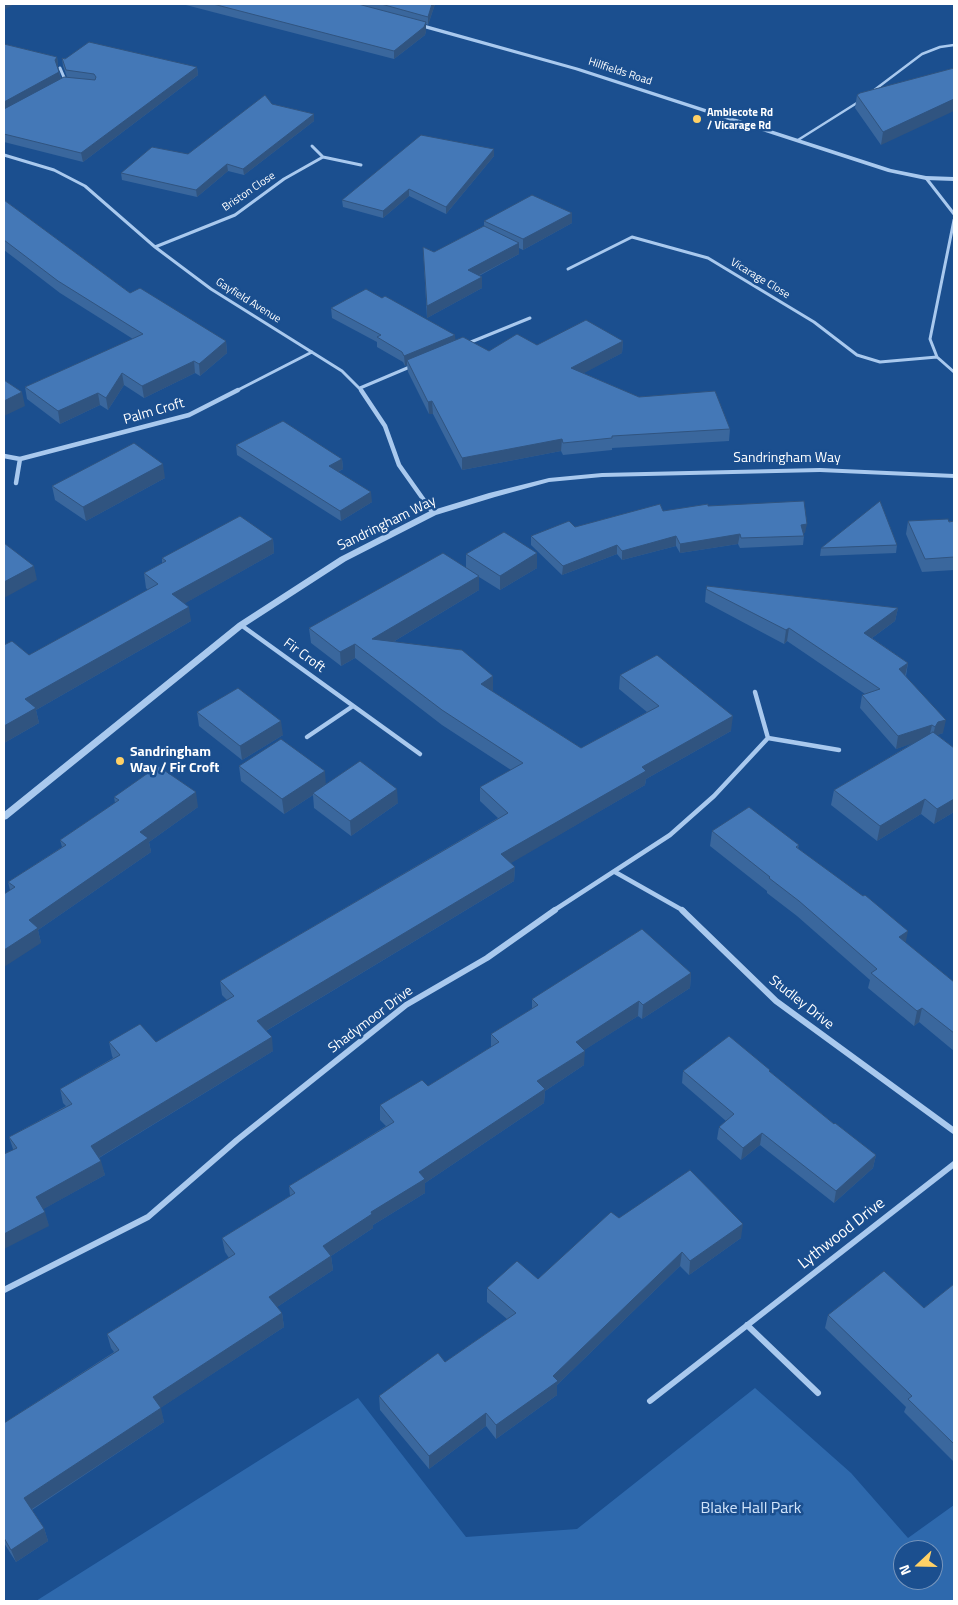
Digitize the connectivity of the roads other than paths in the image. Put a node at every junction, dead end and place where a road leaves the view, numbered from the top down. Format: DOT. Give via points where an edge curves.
graph roads {
  1 [pos="407,22"];
  2 [pos="954,44"];
  3 [pos="60,68"];
  4 [pos="75,83"];
  5 [pos="872,92"];
  6 [pos="865,98"];
  7 [pos="798,140"];
  8 [pos="312,146"];
  9 [pos="4,155"];
  10 [pos="323,156"];
  11 [pos="361,165"];
  12 [pos="926,178"];
  13 [pos="954,179"];
  14 [pos="954,214"];
  15 [pos="954,220"];
  16 [pos="155,247"];
  17 [pos="568,269"];
  18 [pos="530,318"];
  19 [pos="458,347"];
  20 [pos="312,352"];
  21 [pos="937,357"];
  22 [pos="414,366"];
  23 [pos="954,372"];
  24 [pos="360,388"];
  25 [pos="4,456"];
  26 [pos="20,459"];
  27 [pos="954,476"];
  28 [pos="16,484"];
  29 [pos="433,513"];
  30 [pos="241,625"];
  31 [pos="755,692"];
  32 [pos="353,706"];
  33 [pos="307,737"];
  34 [pos="768,738"];
  35 [pos="839,750"];
  36 [pos="420,754"];
  37 [pos="4,817"];
  38 [pos="615,872"];
  39 [pos="954,1131"];
  40 [pos="954,1164"];
  41 [pos="4,1290"];
  42 [pos="747,1325"];
  43 [pos="818,1393"];
  44 [pos="650,1401"];
  1 -- 7 [label="street, Hillfields Road" via="577,69"];
  2 -- 5 [label="lane" via="922,54"];
  3 -- 4 [label="street" via="65,82"];
  6 -- 7 [label="lane"];
  7 -- 12 [label="street, Hillfields Road" via="890,171"];
  8 -- 10 [label="street"];
  9 -- 16 [label="street, Gayfield Avenue" via="54,170 84,186"];
  10 -- 11 [label="street"];
  10 -- 16 [label="street, Briston Close" via="284,179 235,215"];
  12 -- 13 [label="street, Hillfields Road"];
  12 -- 14 [label="street"];
  15 -- 21 [label="street" via="930,339"];
  16 -- 20 [label="street, Gayfield Avenue" via="211,289"];
  17 -- 21 [label="street, Vicarage Close" via="632,237 659,243 708,258 814,322 856,355 880,362"];
  18 -- 19 [label="street"];
  20 -- 24 [label="street, Gayfield Avenue" via="342,371"];
  20 -- 26 [label="street, Palm Croft" via="188,415"];
  21 -- 23 [label="street"];
  22 -- 24 [label="street"];
  24 -- 29 [label="street, Gayfield Avenue" via="385,426 399,465"];
  25 -- 26 [label="street, Palm Croft"];
  26 -- 28 [label="street"];
  27 -- 29 [label="street, Sandringham Way" via="820,470 602,475 549,480"];
  29 -- 30 [label="street, Sandringham Way" via="343,559"];
  30 -- 32 [label="street, Fir Croft"];
  30 -- 37 [label="street, Sandringham Way"];
  31 -- 34 [label="street"];
  32 -- 33 [label="street"];
  32 -- 36 [label="street, Fir Croft"];
  34 -- 35 [label="street"];
  34 -- 38 [label="street, Shadymoor Drive" via="714,796 670,835"];
  38 -- 39 [label="street, Studley Drive" via="685,912 776,1001"];
  38 -- 41 [label="street, Shadymoor Drive" via="487,958 406,1005 237,1140 148,1218"];
  40 -- 42 [label="street, Lythwood Drive"];
  42 -- 43 [label="street"];
  42 -- 44 [label="street, Lythwood Drive"];
}
